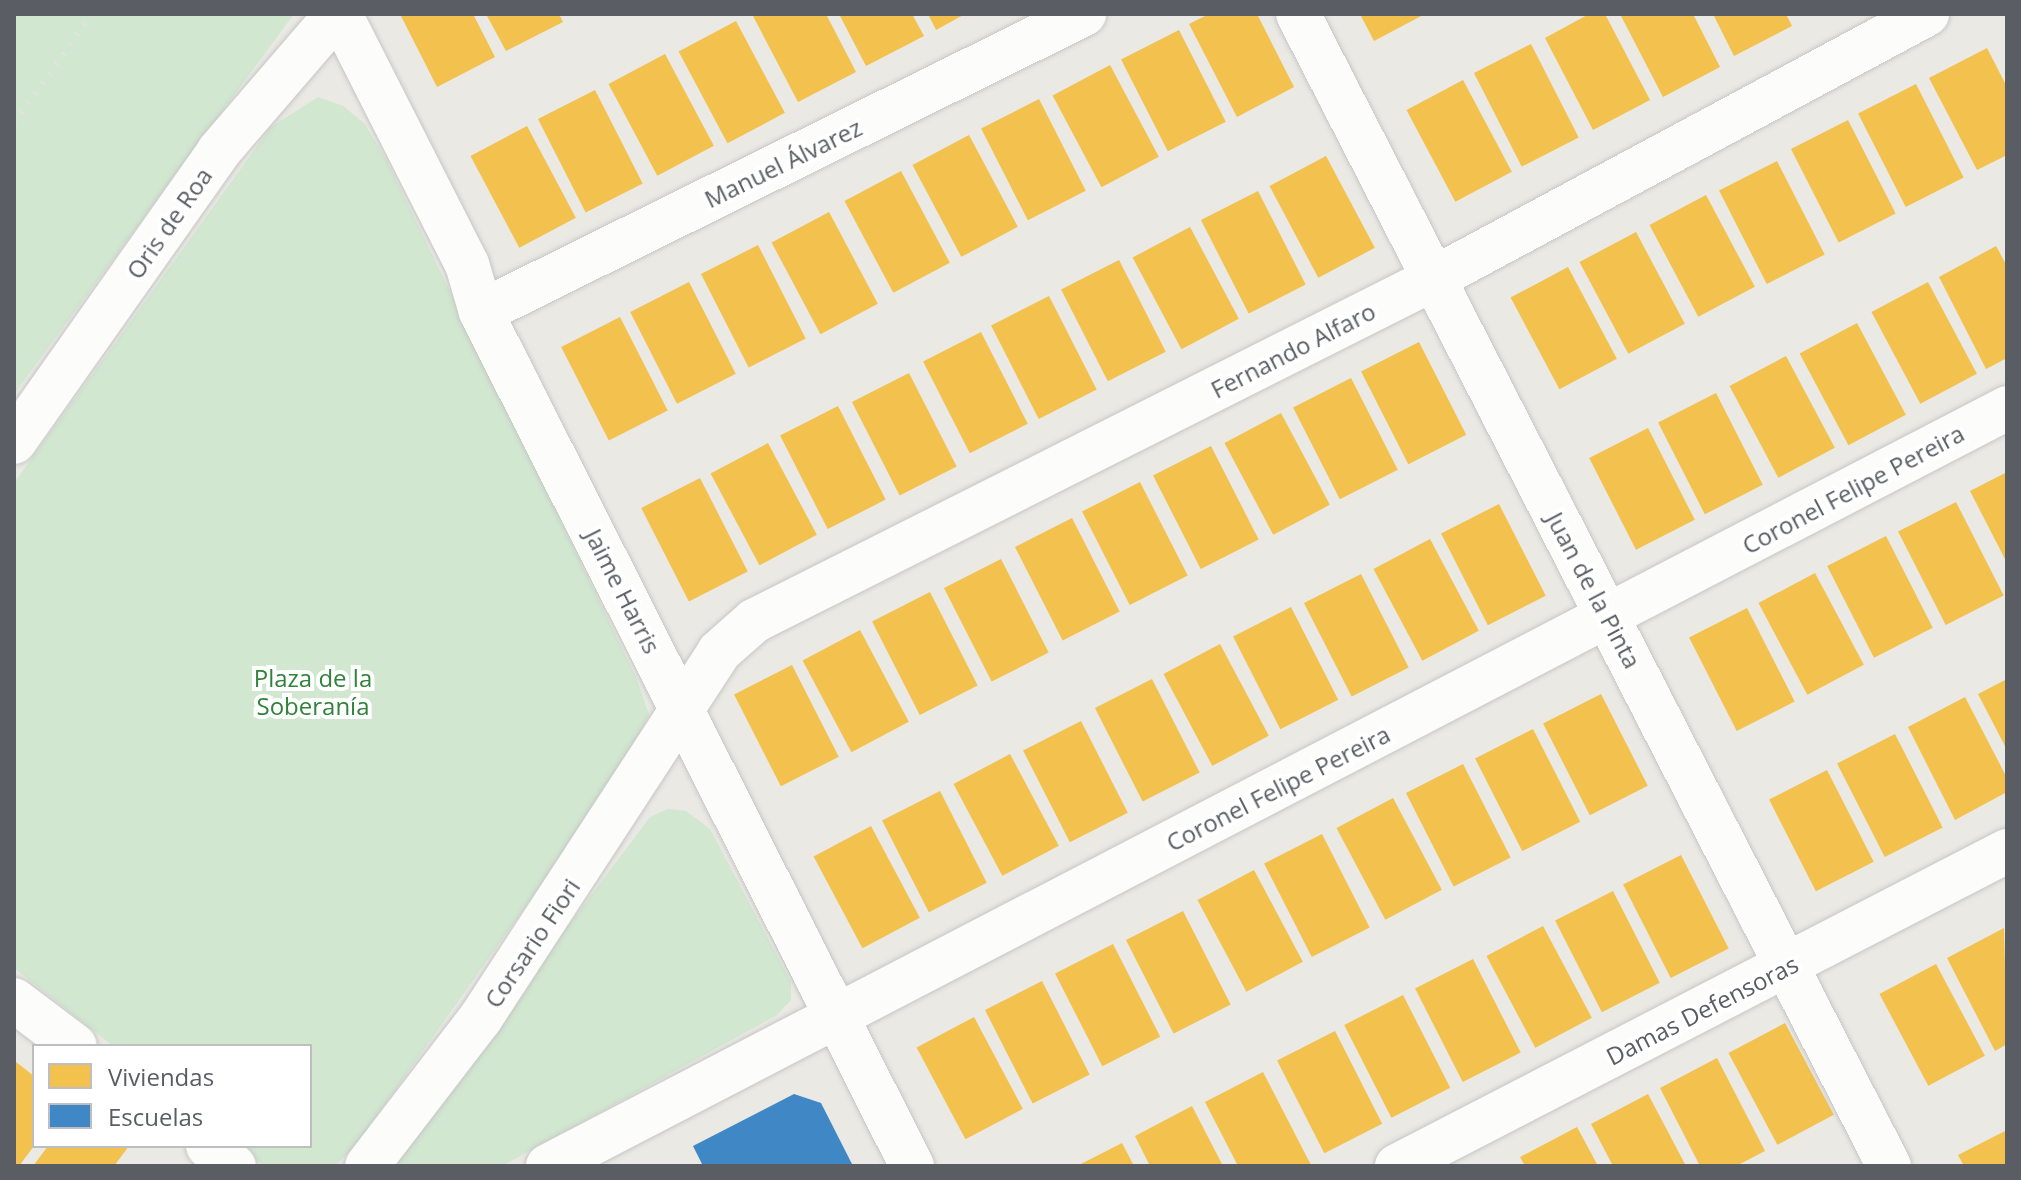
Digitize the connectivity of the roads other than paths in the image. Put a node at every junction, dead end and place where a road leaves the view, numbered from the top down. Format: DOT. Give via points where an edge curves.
graph roads {
  1 [pos="338,14"];
  2 [pos="1084,14"];
  3 [pos="1298,14"];
  4 [pos="1927,14"];
  5 [pos="1431,280"];
  6 [pos="481,312"];
  7 [pos="2007,408"];
  8 [pos="14,442"];
  9 [pos="1608,616"];
  10 [pos="683,710"];
  11 [pos="2007,851"];
  12 [pos="1787,967"];
  13 [pos="14,1000"];
  14 [pos="834,1018"];
  15 [pos="72,1044"];
  16 [pos="211,1148"];
  17 [pos="234,1166"];
  18 [pos="367,1166"];
  19 [pos="548,1166"];
  20 [pos="912,1166"];
  21 [pos="1397,1166"];
  22 [pos="1889,1166"];
  1 -- 6 [label="street, Jaime Harris" via="467,264"];
  1 -- 8 [label="street, Oris de Roa" via="219,151"];
  2 -- 6 [label="street, Manuel Álvarez"];
  3 -- 5 [label="street, Juan de la Pinta"];
  4 -- 5 [label="street, Fernando Alfaro"];
  5 -- 9 [label="street, Juan de la Pinta"];
  5 -- 10 [label="street, Fernando Alfaro" via="754,621 719,652"];
  6 -- 10 [label="street, Jaime Harris"];
  7 -- 9 [label="street, Coronel Felipe Pereira"];
  9 -- 12 [label="street, Juan de la Pinta"];
  9 -- 14 [label="street, Coronel Felipe Pereira"];
  10 -- 14 [label="street, Jaime Harris"];
  10 -- 18 [label="street, Corsario Fiori" via="480,1019"];
  11 -- 12 [label="street, Damas Defensoras"];
  12 -- 21 [label="street, Damas Defensoras"];
  12 -- 22 [label="street, Juan de la Pinta"];
  13 -- 15 [label="street"];
  14 -- 19 [label="street, Coronel Felipe Pereira"];
  14 -- 20 [label="street, Jaime Harris"];
  16 -- 17 [label="street"];
}
